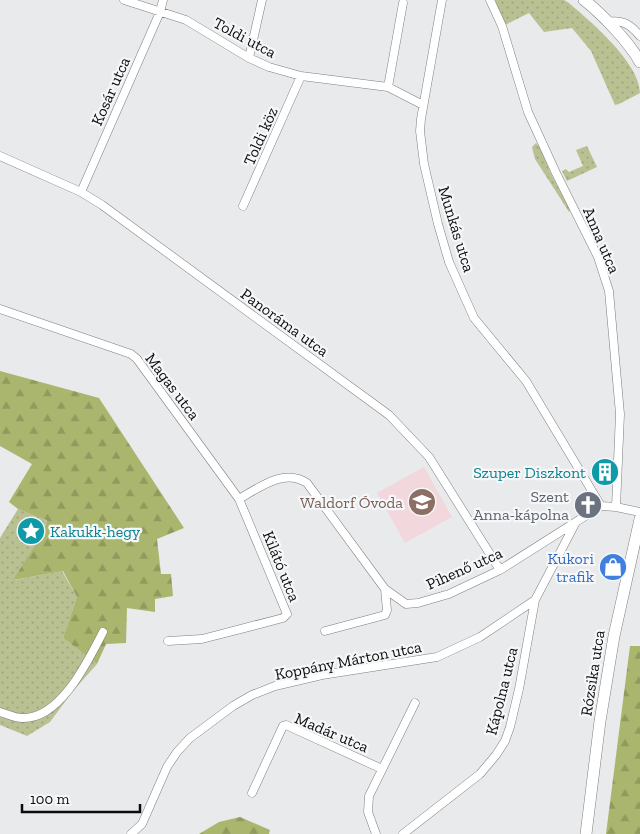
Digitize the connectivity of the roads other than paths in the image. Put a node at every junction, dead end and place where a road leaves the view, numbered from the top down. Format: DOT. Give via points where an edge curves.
graph roads {
  1 [pos="124,0"];
  2 [pos="163,0"];
  3 [pos="262,0"];
  4 [pos="442,0"];
  5 [pos="490,0"];
  6 [pos="584,0"];
  7 [pos="403,3"];
  8 [pos="160,12"];
  9 [pos="607,22"];
  10 [pos="640,36"];
  11 [pos="249,58"];
  12 [pos="640,62"];
  13 [pos="301,76"];
  14 [pos="388,87"];
  15 [pos="423,105"];
  16 [pos="0,156"];
  17 [pos="81,192"];
  18 [pos="243,206"];
  19 [pos="0,309"];
  20 [pos="239,499"];
  21 [pos="601,506"];
  22 [pos="616,507"];
  23 [pos="640,512"];
  24 [pos="640,519"];
  25 [pos="576,522"];
  26 [pos="500,570"];
  27 [pos="385,589"];
  28 [pos="535,600"];
  29 [pos="325,631"];
  30 [pos="103,632"];
  31 [pos="168,640"];
  32 [pos="414,703"];
  33 [pos="0,712"];
  34 [pos="382,769"];
  35 [pos="252,793"];
  36 [pos="131,834"];
  37 [pos="376,834"];
  38 [pos="403,834"];
  39 [pos="586,834"];
  1 -- 8 [label="street, Toldi utca"];
  2 -- 8 [label="street, Kosár utca"];
  3 -- 11 [label="street"];
  4 -- 15 [label="street, Munkás utca"];
  5 -- 22 [label="street, Anna utca" via="502,26 528,112 598,257 609,291 620,414"];
  6 -- 9 [label="main road"];
  7 -- 14 [label="street"];
  8 -- 11 [label="street, Toldi utca" via="186,20"];
  8 -- 17 [label="street, Kosár utca"];
  9 -- 10 [label="street" via="622,21"];
  9 -- 12 [label="main road"];
  11 -- 13 [label="street, Toldi utca"];
  13 -- 14 [label="street, Toldi utca"];
  13 -- 18 [label="street, Toldi köz"];
  14 -- 15 [label="street, Toldi utca"];
  15 -- 21 [label="street, Munkás utca" via="420,131 424,164 449,262 474,318 526,381"];
  16 -- 17 [label="street, Panoráma utca"];
  17 -- 26 [label="street, Panoráma utca" via="389,415 429,457"];
  19 -- 20 [label="street, Magas utca" via="132,354"];
  20 -- 27 [label="street, Pihenő utca" via="270,482 298,477 307,483"];
  20 -- 31 [label="street, Kilátó utca" via="286,614 283,618 202,639"];
  21 -- 22 [label="street"];
  21 -- 25 [label="street, Pihenő utca"];
  22 -- 23 [label="street"];
  24 -- 39 [label="main road, Rózsika utca" via="614,636"];
  25 -- 26 [label="street, Pihenő utca"];
  25 -- 28 [label="street, Koppány Márton utca"];
  26 -- 27 [label="street, Pihenő utca" via="450,594 415,603 403,602"];
  27 -- 29 [label="street" via="385,615"];
  28 -- 36 [label="street, Koppány Márton utca" via="480,637 437,658 322,675 275,686 232,706 177,752 167,767 145,819"];
  28 -- 38 [label="street, Kápolna utca" via="519,690 505,741 480,774"];
  30 -- 33 [label="street" via="82,671 41,716 22,718"];
  32 -- 34 [label="street"];
  34 -- 35 [label="street, Madár utca" via="283,726"];
  34 -- 37 [label="street" via="369,796 368,812"];
}
